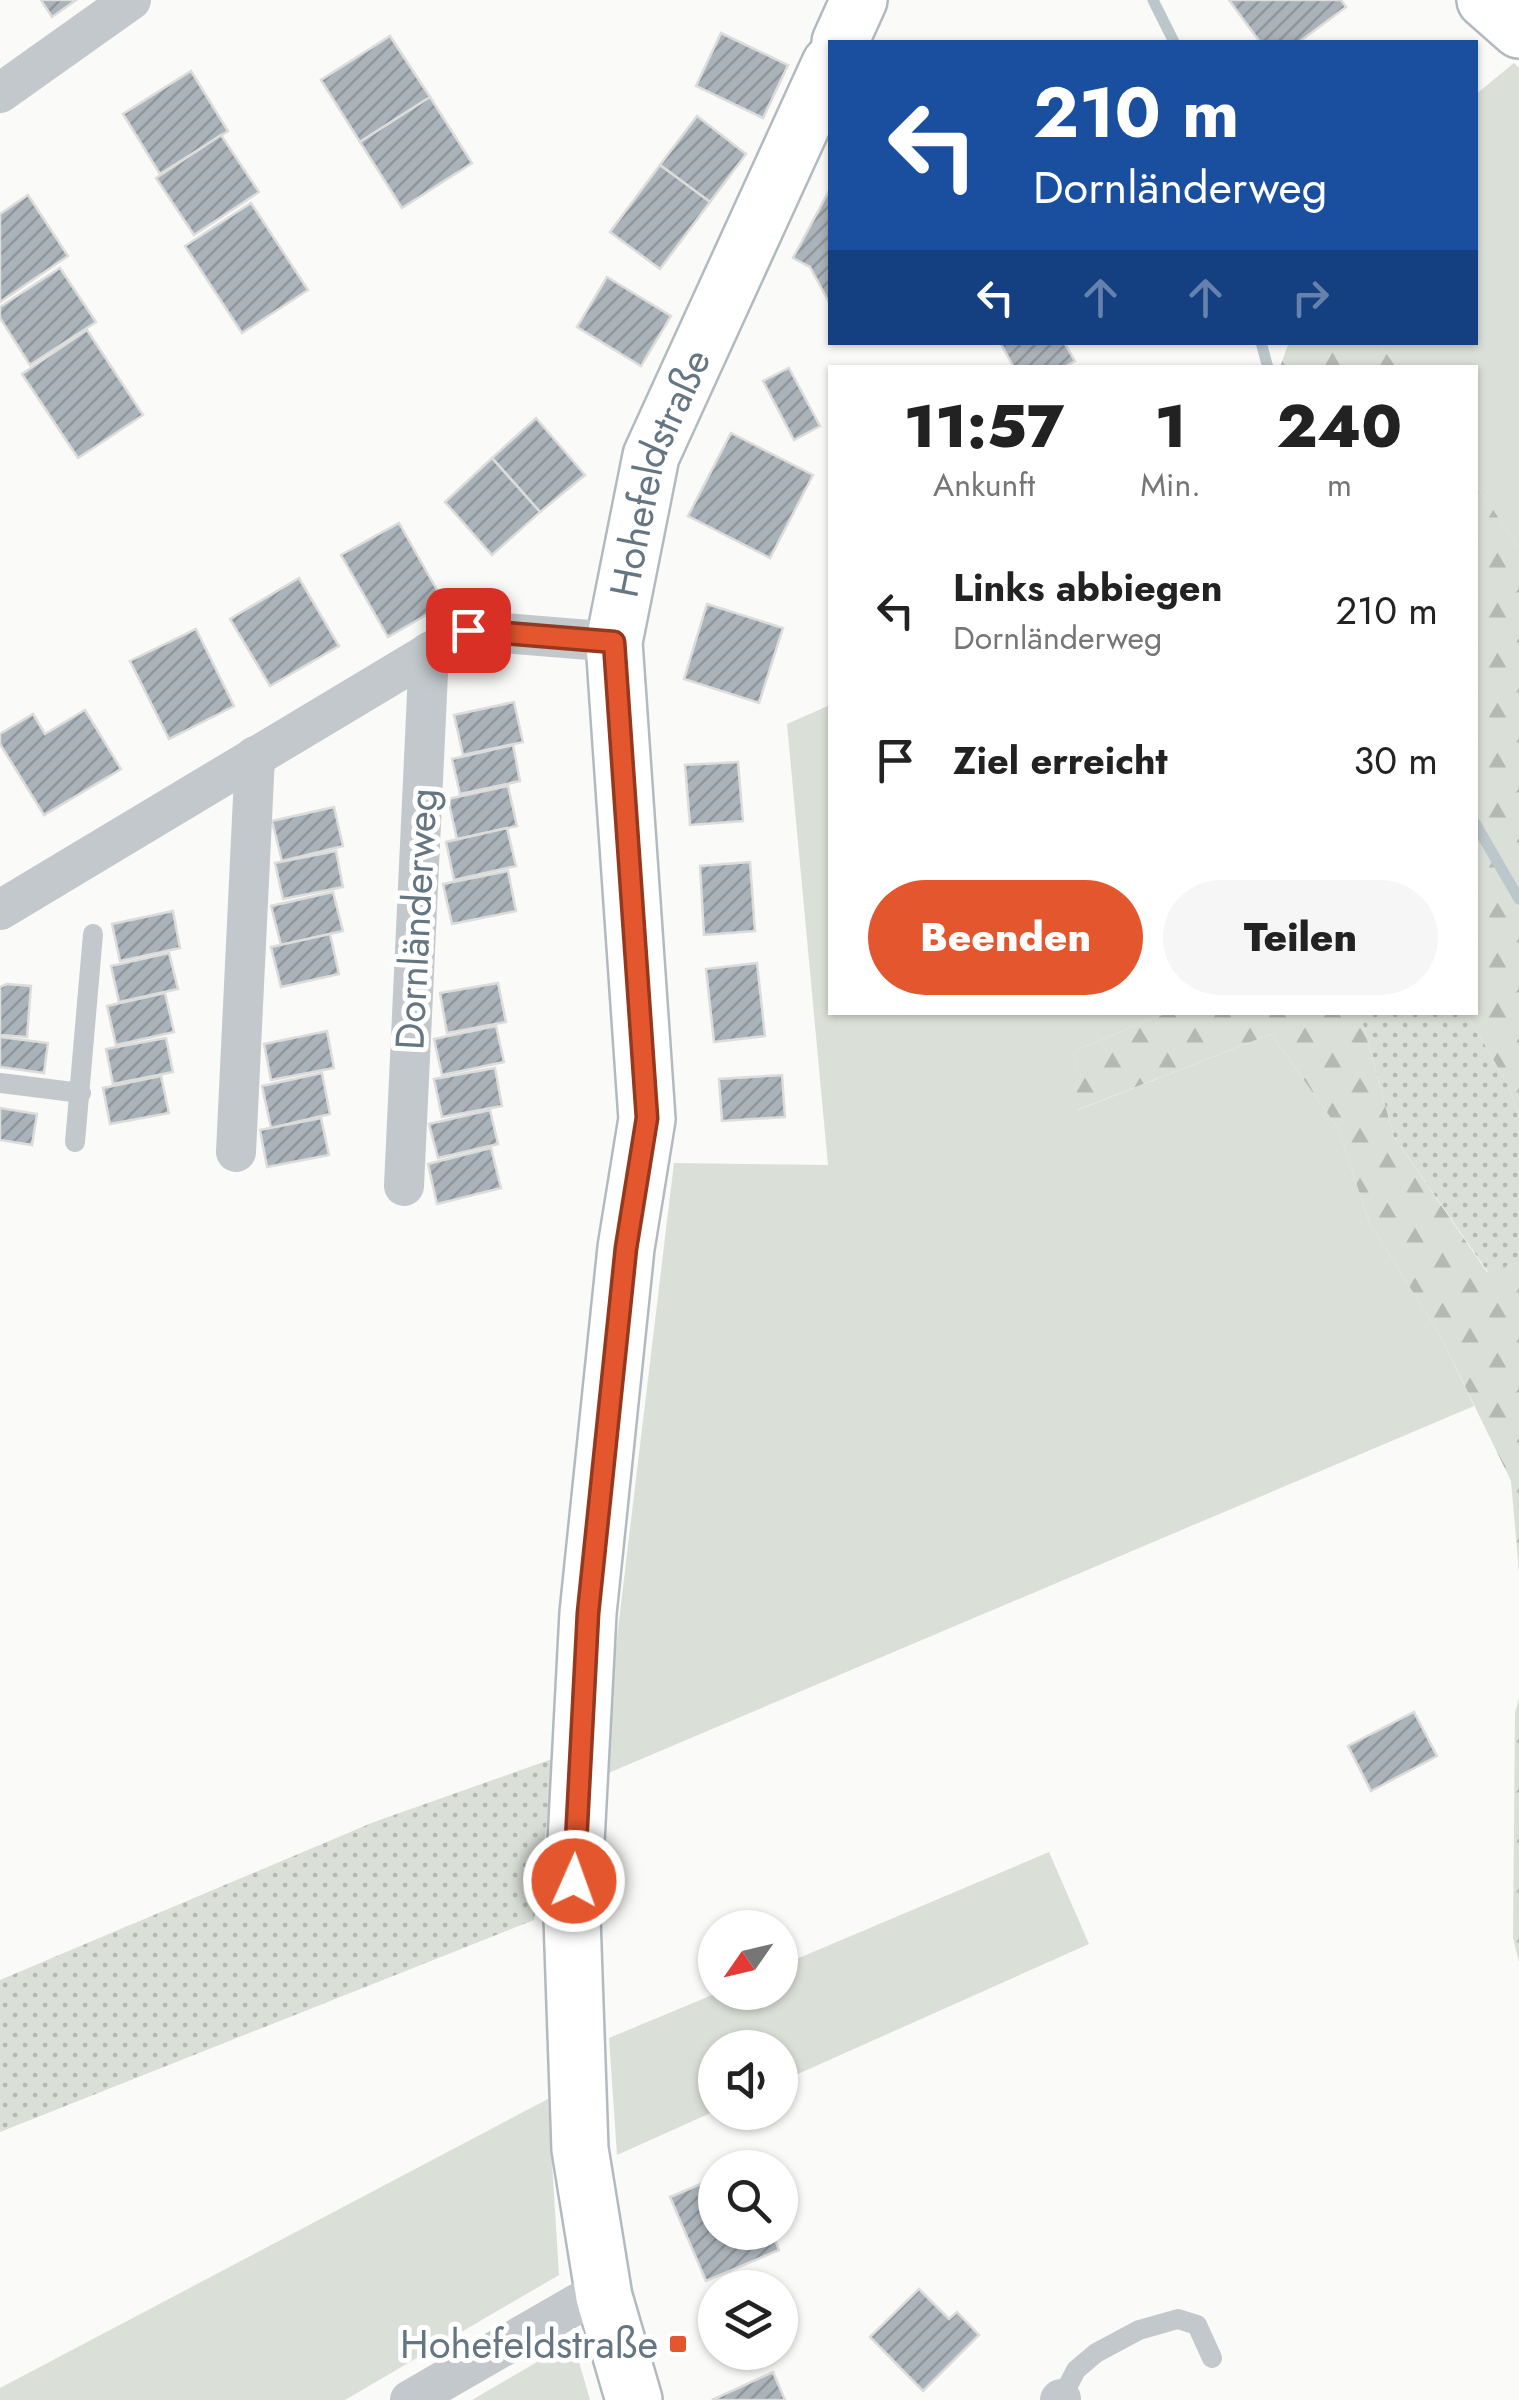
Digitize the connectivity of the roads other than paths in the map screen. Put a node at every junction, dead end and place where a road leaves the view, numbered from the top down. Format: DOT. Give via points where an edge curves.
graph roads {
  1 [pos="132,0"];
  2 [pos="859,0"];
  3 [pos="1485,0"];
  4 [pos="1519,30"];
  5 [pos="841,40"];
  6 [pos="828,68"];
  7 [pos="0,92"];
  8 [pos="614,642"];
  9 [pos="429,652"];
  10 [pos="256,756"];
  11 [pos="0,910"];
  12 [pos="92,934"];
  13 [pos="0,1083"];
  14 [pos="81,1093"];
  15 [pos="75,1142"];
  16 [pos="236,1152"];
  17 [pos="404,1186"];
  18 [pos="603,2289"];
  19 [pos="1212,2358"];
  20 [pos="1060,2399"];
  21 [pos="410,2400"];
  22 [pos="634,2400"];
  1 -- 7 [label="street"];
  2 -- 5 [label="street"];
  3 -- 4 [label="street"];
  6 -- 8 [label="street, Hohefeldstraße" via="652,456"];
  8 -- 9 [label="street" via="468,630"];
  8 -- 18 [label="street, Hohefeldstraße" via="647,1118 626,1248 588,1613 572,1918 580,2149"];
  9 -- 10 [label="street"];
  9 -- 17 [label="street, Dornländerweg"];
  10 -- 11 [label="street"];
  10 -- 16 [label="street"];
  12 -- 14 [label="lane"];
  13 -- 14 [label="lane"];
  14 -- 15 [label="lane"];
  18 -- 21 [label="street"];
  18 -- 22 [label="street, Hohefeldstraße"];
  19 -- 20 [label="lane" via="1197,2325 1178,2320 1140,2330 1076,2370"];
}
